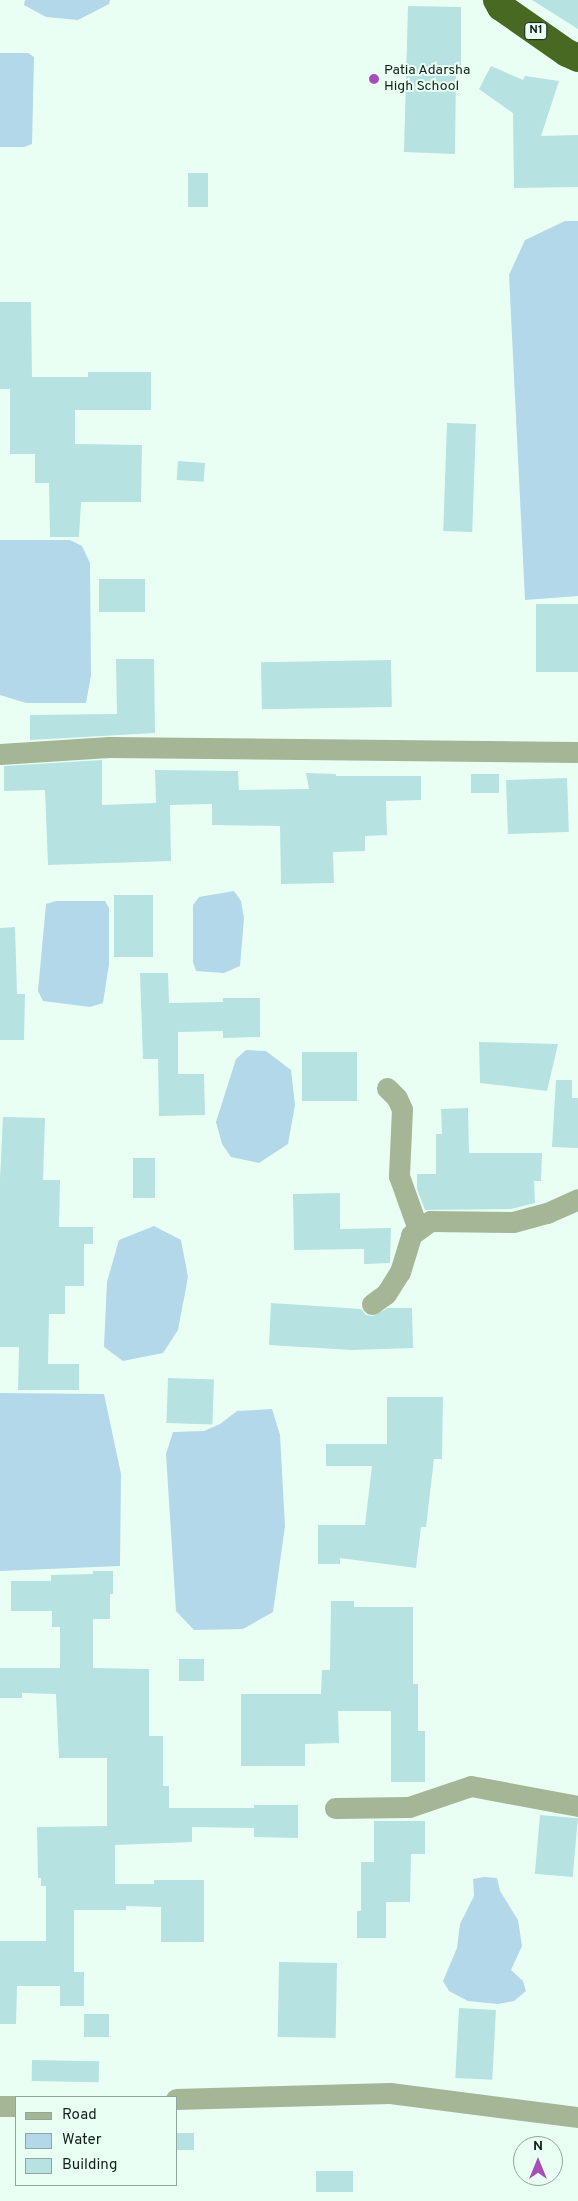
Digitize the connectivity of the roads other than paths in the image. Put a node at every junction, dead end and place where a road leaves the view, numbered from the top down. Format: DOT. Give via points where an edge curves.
graph roads {
  1 [pos="497,0"];
  2 [pos="578,58"];
  3 [pos="578,752"];
  4 [pos="0,754"];
  5 [pos="387,1088"];
  6 [pos="578,1199"];
  7 [pos="418,1229"];
  8 [pos="372,1304"];
  9 [pos="578,1806"];
  10 [pos="335,1808"];
  11 [pos="178,2098"];
  12 [pos="0,2106"];
  13 [pos="15,2106"];
  14 [pos="578,2117"];
  1 -- 2 [label="highway, N1" via="501,7"];
  3 -- 4 [label="street" via="109,747"];
  5 -- 7 [label="street" via="402,1109 399,1176"];
  6 -- 7 [label="street" via="547,1213 513,1222 430,1221"];
  7 -- 8 [label="street" via="411,1235 400,1272 386,1294"];
  9 -- 10 [label="street" via="471,1786 408,1807"];
  11 -- 14 [label="street" via="390,2094"];
  12 -- 13 [label="street"];
}
